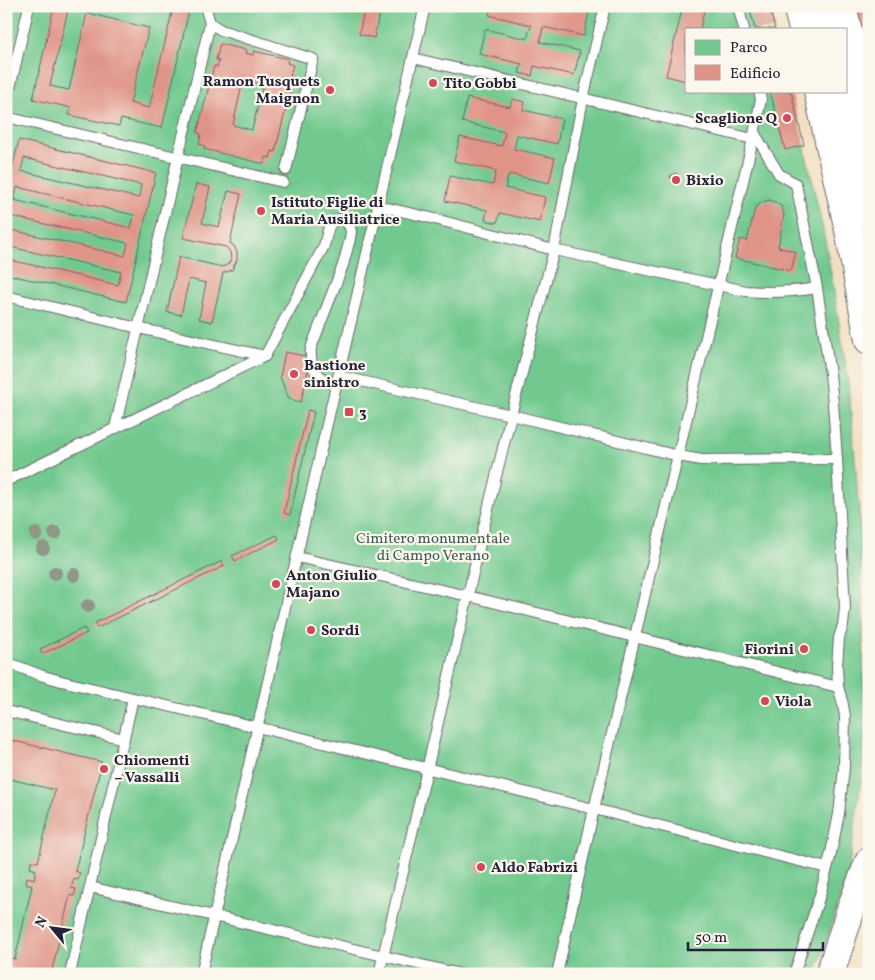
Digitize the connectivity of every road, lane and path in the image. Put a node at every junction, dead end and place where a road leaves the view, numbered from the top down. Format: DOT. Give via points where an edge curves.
graph roads {
  1 [pos="29,6"];
  2 [pos="208,6"];
  3 [pos="425,6"];
  4 [pos="605,6"];
  5 [pos="738,6"];
  6 [pos="797,6"];
  7 [pos="821,6"];
  8 [pos="842,6"];
  9 [pos="210,24"];
  10 [pos="744,28"];
  11 [pos="803,28"];
  12 [pos="826,28"];
  13 [pos="847,28"];
  14 [pos="848,31"];
  15 [pos="413,58"];
  16 [pos="760,92"];
  17 [pos="818,92"];
  18 [pos="841,92"];
  19 [pos="583,100"];
  20 [pos="6,105"];
  21 [pos="6,117"];
  22 [pos="869,118"];
  23 [pos="754,136"];
  24 [pos="178,157"];
  25 [pos="286,170"];
  26 [pos="283,182"];
  27 [pos="379,206"];
  28 [pos="869,216"];
  29 [pos="554,250"];
  30 [pos="718,285"];
  31 [pos="817,288"];
  32 [pos="6,296"];
  33 [pos="138,328"];
  34 [pos="869,340"];
  35 [pos="265,356"];
  36 [pos="338,381"];
  37 [pos="511,415"];
  38 [pos="115,428"];
  39 [pos="679,456"];
  40 [pos="837,459"];
  41 [pos="6,481"];
  42 [pos="297,557"];
  43 [pos="468,596"];
  44 [pos="635,637"];
  45 [pos="6,662"];
  46 [pos="838,688"];
  47 [pos="133,698"];
  48 [pos="6,711"];
  49 [pos="257,727"];
  50 [pos="124,739"];
  51 [pos="427,769"];
  52 [pos="594,809"];
  53 [pos="869,862"];
  54 [pos="827,868"];
  55 [pos="869,877"];
  56 [pos="90,887"];
  57 [pos="214,915"];
  58 [pos="384,956"];
  59 [pos="70,974"];
  60 [pos="200,974"];
  61 [pos="380,974"];
  62 [pos="460,974"];
  63 [pos="557,974"];
  64 [pos="794,974"];
  65 [pos="830,974"];
  66 [pos="850,974"];
  1 -- 20 [label="lane"];
  2 -- 9 [label="lane"];
  3 -- 15 [label="lane"];
  4 -- 19 [label="lane"];
  5 -- 10 [label="lane"];
  6 -- 11 [label="highway"];
  7 -- 12 [label="highway"];
  8 -- 13 [label="highway"];
  9 -- 24 [label="lane"];
  9 -- 25 [label="lane" via="313,59"];
  14 -- 22 [label="highway"];
  15 -- 19 [label="lane"];
  15 -- 27 [label="lane"];
  16 -- 23 [label="lane"];
  17 -- 34 [label="highway"];
  18 -- 28 [label="highway"];
  19 -- 23 [label="lane"];
  19 -- 29 [label="lane"];
  21 -- 24 [label="lane"];
  23 -- 30 [label="lane"];
  23 -- 31 [label="lane" via="779,174 796,184"];
  24 -- 26 [label="lane"];
  24 -- 33 [label="lane"];
  27 -- 29 [label="lane"];
  27 -- 36 [label="lane"];
  29 -- 30 [label="lane"];
  29 -- 37 [label="lane"];
  30 -- 31 [label="lane" via="773,293"];
  30 -- 39 [label="lane"];
  31 -- 40 [label="lane" via="830,374"];
  32 -- 33 [label="lane"];
  33 -- 35 [label="lane"];
  33 -- 38 [label="lane"];
  35 -- 36 [label="lane" via="324,246 329,226 342,219 349,225 350,239 310,358 322,378"];
  35 -- 38 [label="lane"];
  36 -- 37 [label="lane"];
  36 -- 42 [label="lane"];
  37 -- 39 [label="lane"];
  37 -- 43 [label="lane"];
  38 -- 41 [label="lane"];
  39 -- 40 [label="lane" via="702,460"];
  39 -- 44 [label="lane"];
  40 -- 46 [label="lane" via="845,608 839,638"];
  42 -- 43 [label="lane"];
  42 -- 49 [label="lane"];
  43 -- 44 [label="lane"];
  43 -- 51 [label="lane"];
  44 -- 46 [label="lane"];
  44 -- 52 [label="lane"];
  45 -- 47 [label="lane" via="46,677"];
  46 -- 54 [label="lane" via="845,716 844,768 839,814"];
  47 -- 49 [label="lane"];
  47 -- 50 [label="lane"];
  48 -- 50 [label="lane"];
  49 -- 51 [label="lane"];
  49 -- 57 [label="lane"];
  50 -- 56 [label="lane"];
  51 -- 52 [label="lane"];
  51 -- 58 [label="lane"];
  52 -- 54 [label="lane"];
  52 -- 63 [label="lane"];
  53 -- 65 [label="highway"];
  54 -- 64 [label="lane"];
  55 -- 66 [label="highway"];
  56 -- 57 [label="lane"];
  56 -- 59 [label="lane"];
  57 -- 58 [label="lane"];
  57 -- 60 [label="lane"];
  58 -- 61 [label="lane"];
  58 -- 62 [label="lane"];
}
